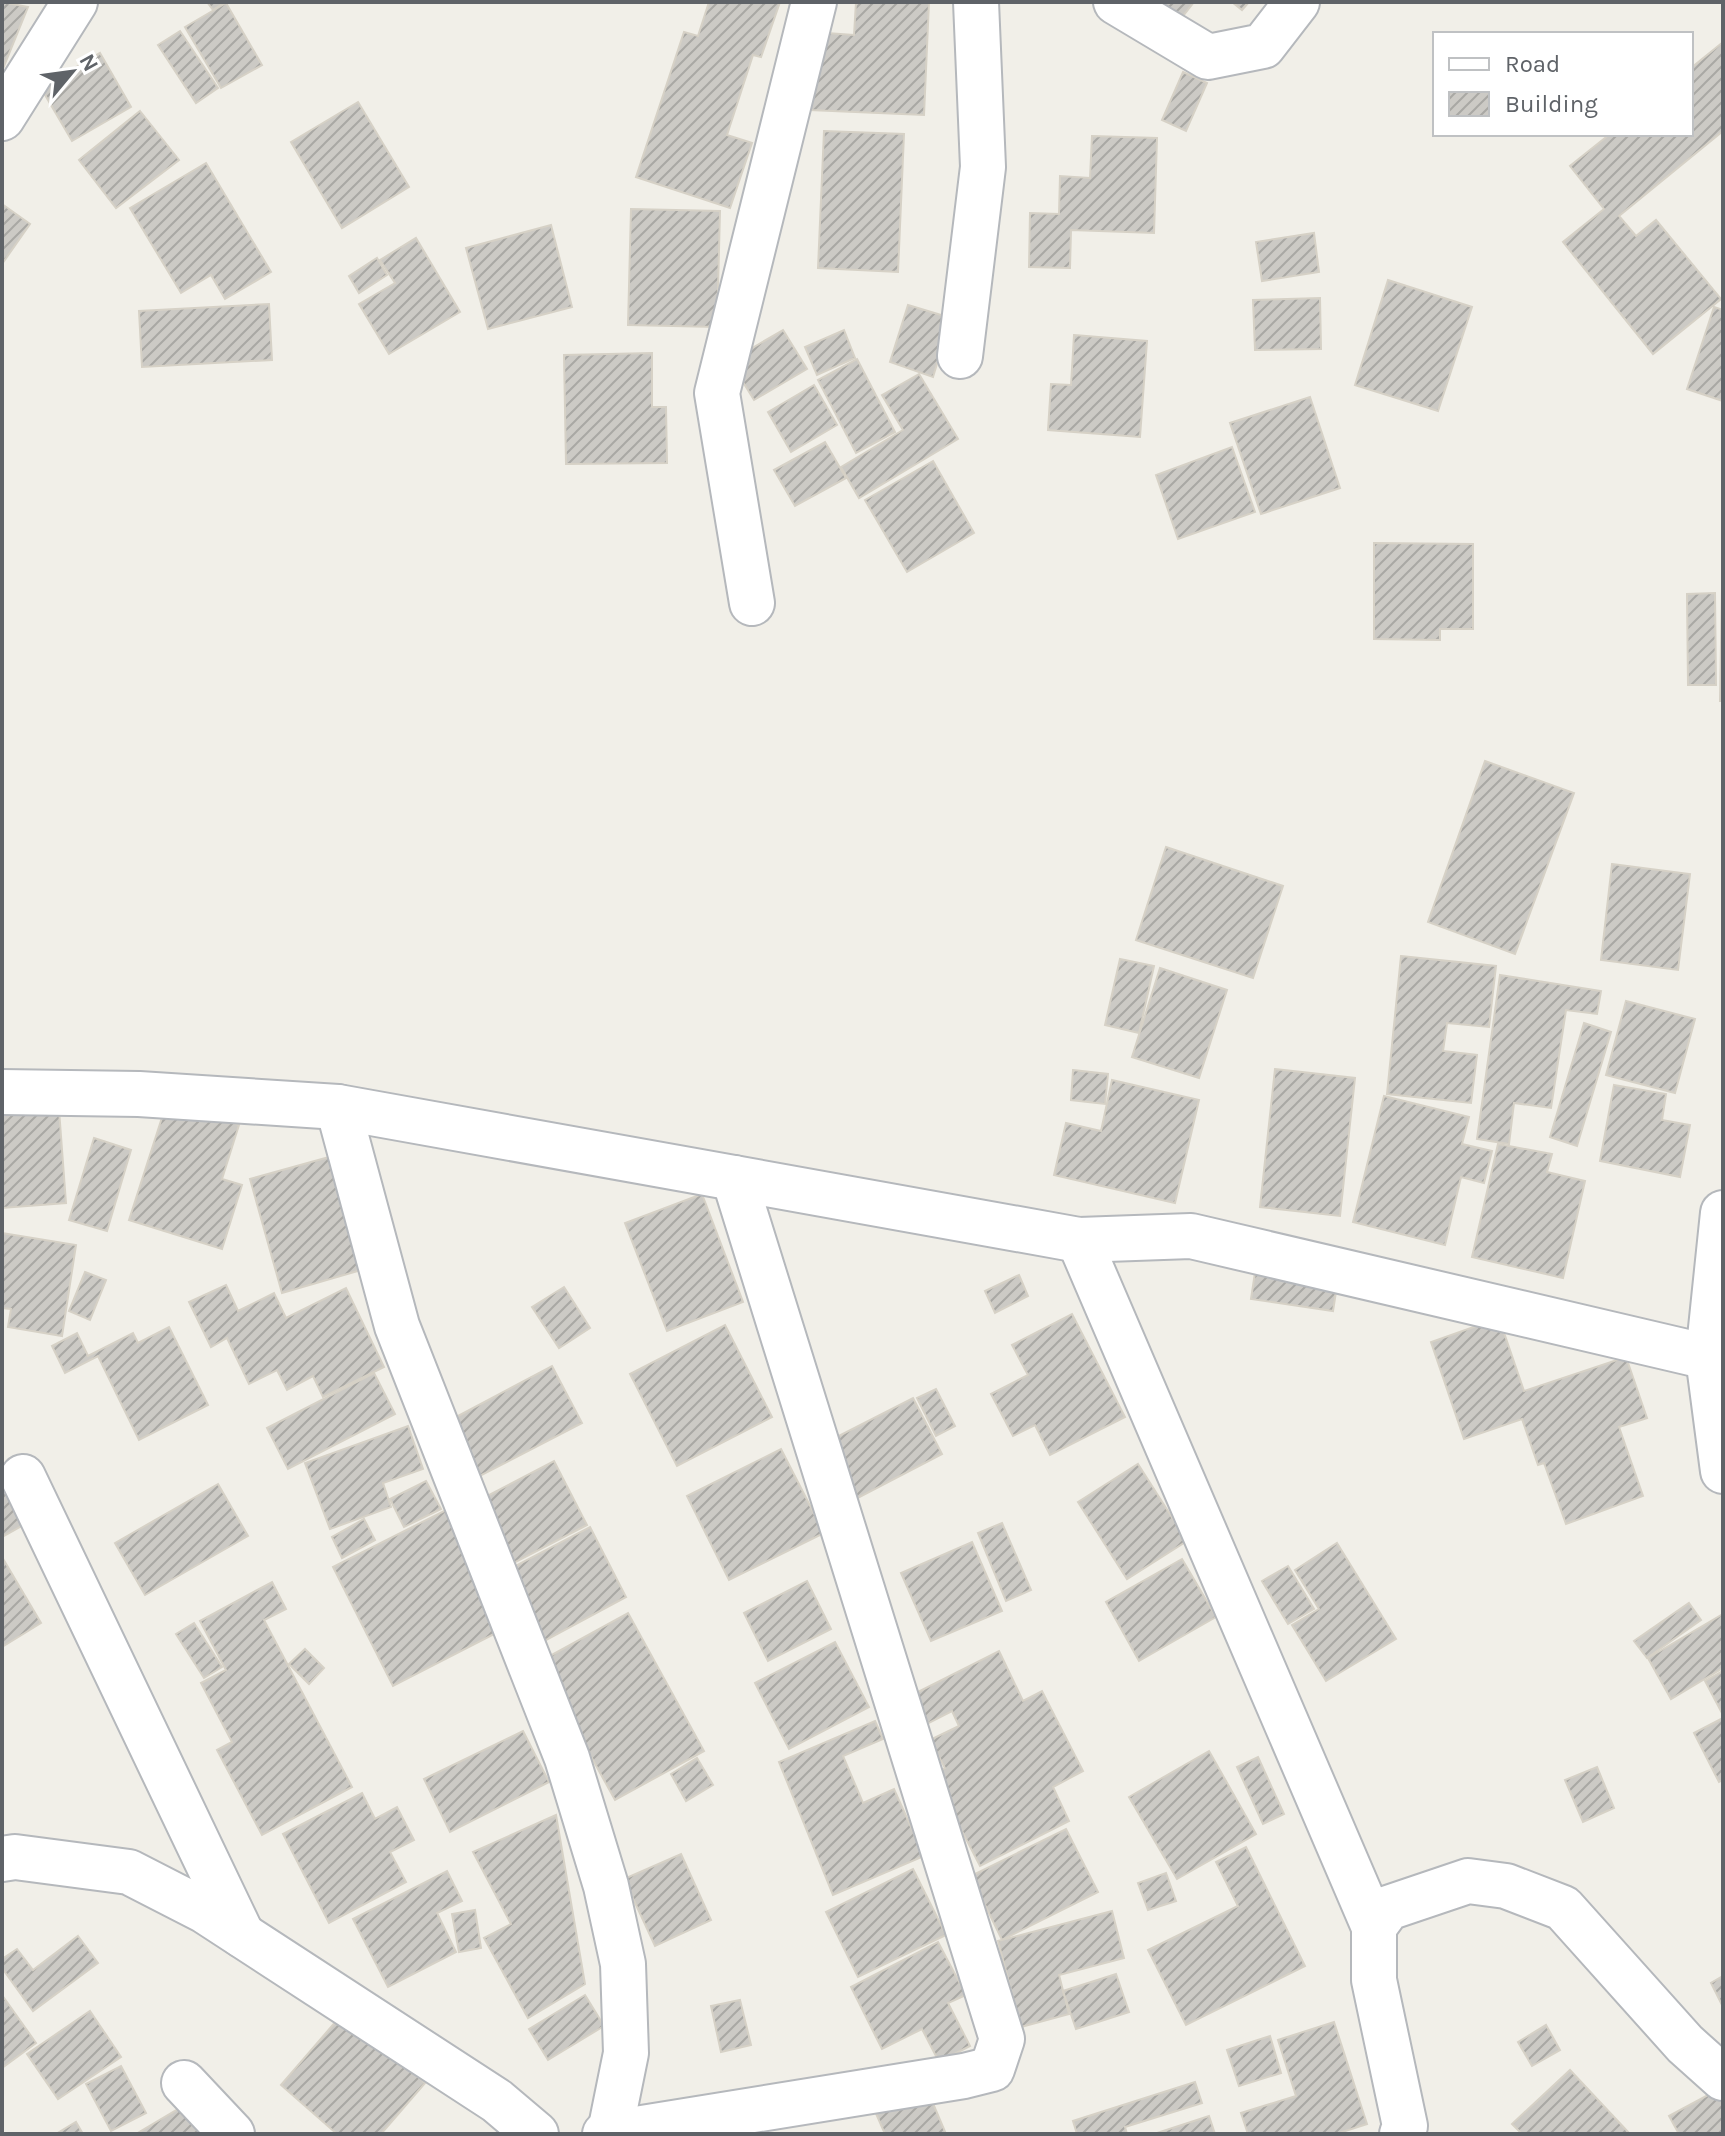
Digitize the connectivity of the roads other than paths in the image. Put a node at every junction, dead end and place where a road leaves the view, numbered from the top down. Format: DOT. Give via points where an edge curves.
graph roads {
  1 [pos="75,2"];
  2 [pos="814,2"];
  3 [pos="976,2"];
  4 [pos="1116,2"];
  5 [pos="1297,2"];
  6 [pos="2,118"];
  7 [pos="960,356"];
  8 [pos="752,603"];
  9 [pos="2,1092"];
  10 [pos="338,1107"];
  11 [pos="734,1178"];
  12 [pos="1723,1213"];
  13 [pos="1079,1240"];
  14 [pos="1708,1357"];
  15 [pos="1723,1471"];
  16 [pos="23,1477"];
  17 [pos="2,1859"];
  18 [pos="1374,1927"];
  19 [pos="242,1935"];
  20 [pos="1723,2078"];
  21 [pos="184,2083"];
  22 [pos="608,2133"];
  23 [pos="232,2134"];
  24 [pos="536,2134"];
  25 [pos="1402,2134"];
  1 -- 6 [label="street"];
  2 -- 8 [label="street" via="717,393"];
  3 -- 7 [label="street" via="983,167"];
  4 -- 5 [label="street" via="1208,57 1263,46"];
  9 -- 10 [label="street" via="139,1094"];
  10 -- 11 [label="street"];
  10 -- 22 [label="street" via="397,1326 567,1758 606,1886 623,1964 626,2053"];
  11 -- 13 [label="street"];
  11 -- 22 [label="street" via="1002,2039 992,2069 964,2076"];
  12 -- 14 [label="street"];
  13 -- 14 [label="street" via="1191,1236"];
  13 -- 18 [label="street"];
  14 -- 15 [label="street"];
  16 -- 19 [label="street"];
  17 -- 19 [label="street" via="129,1872"];
  18 -- 20 [label="street" via="1388,1908 1468,1881 1506,1886 1563,1908 1685,2044"];
  18 -- 25 [label="street" via="1374,1980 1405,2126"];
  19 -- 24 [label="street" via="497,2101"];
  21 -- 23 [label="street"];
}
